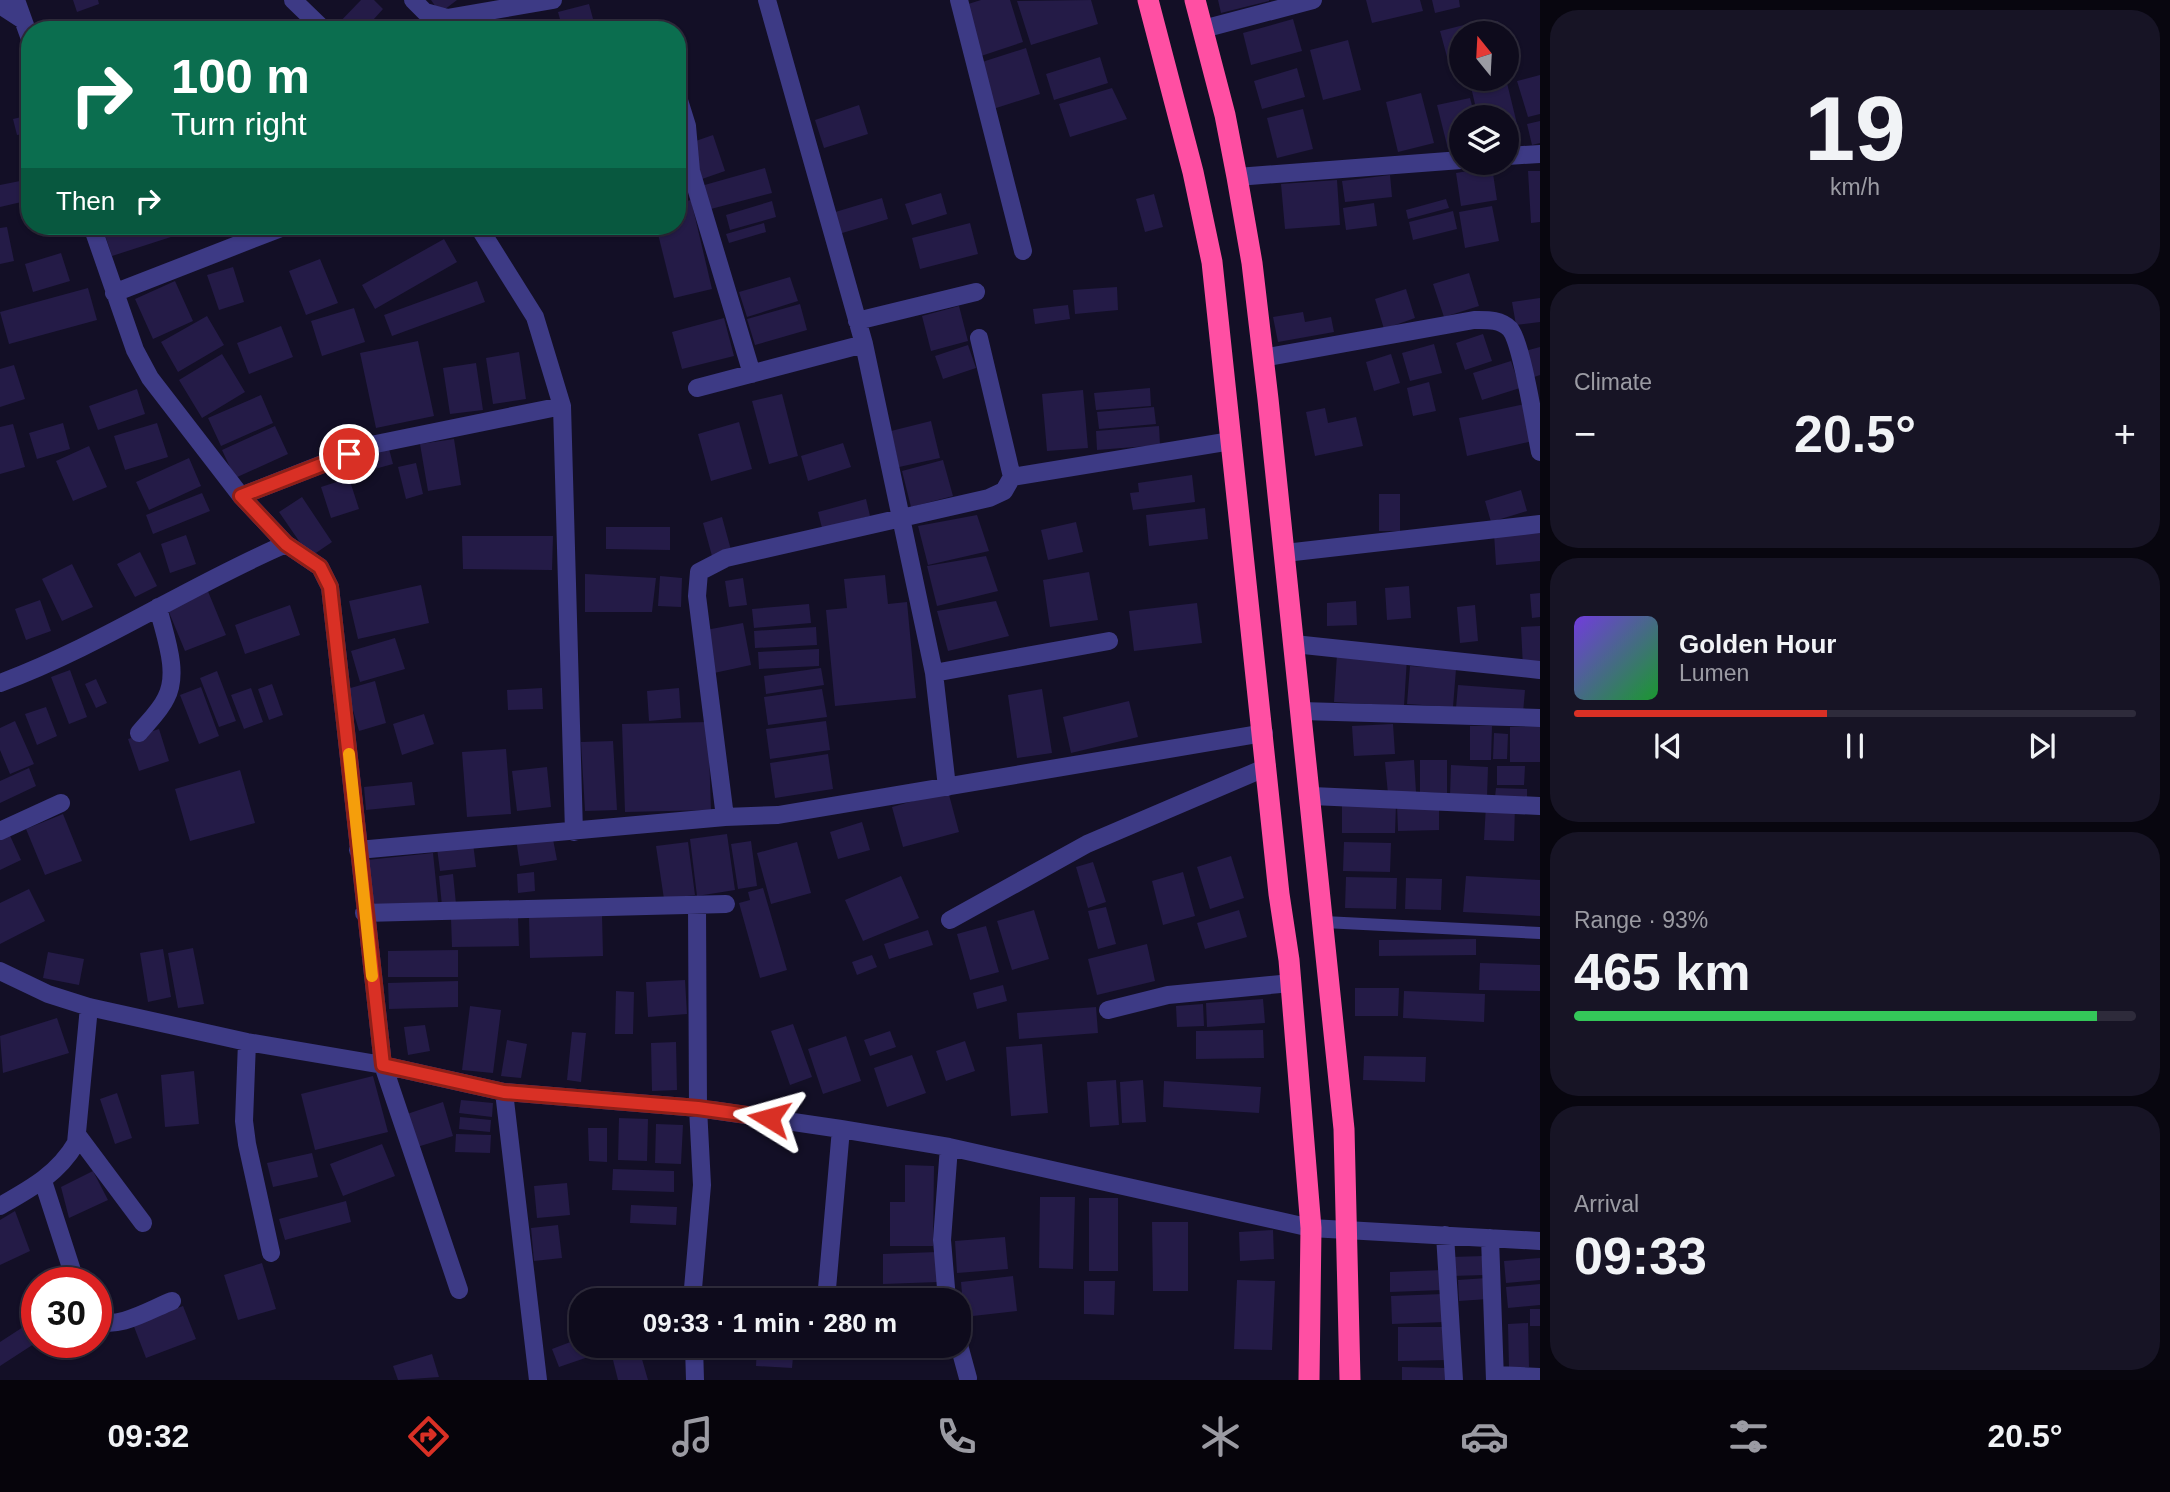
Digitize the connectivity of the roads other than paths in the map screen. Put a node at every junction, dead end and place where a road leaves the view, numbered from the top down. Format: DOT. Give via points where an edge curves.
graph roads {
  1 [pos="16,0"];
  2 [pos="293,0"];
  3 [pos="413,0"];
  4 [pos="553,0"];
  5 [pos="767,0"];
  6 [pos="959,0"];
  7 [pos="1148,0"];
  8 [pos="1195,0"];
  9 [pos="1313,0"];
  10 [pos="0,5"];
  11 [pos="23,20"];
  12 [pos="315,21"];
  13 [pos="1203,29"];
  14 [pos="686,123"];
  15 [pos="1540,154"];
  16 [pos="1519,155"];
  17 [pos="1449,161"];
  18 [pos="1237,177"];
  19 [pos="95,235"];
  20 [pos="263,235"];
  21 [pos="484,235"];
  22 [pos="1023,251"];
  23 [pos="976,292"];
  24 [pos="114,293"];
  25 [pos="857,321"];
  26 [pos="979,338"];
  27 [pos="864,344"];
  28 [pos="1262,358"];
  29 [pos="752,374"];
  30 [pos="1532,384"];
  31 [pos="697,388"];
  32 [pos="562,406"];
  33 [pos="1231,441"];
  34 [pos="1540,452"];
  35 [pos="1012,477"];
  36 [pos="241,496"];
  37 [pos="900,517"];
  38 [pos="1540,524"];
  39 [pos="286,544"];
  40 [pos="1285,553"];
  41 [pos="158,607"];
  42 [pos="1109,641"];
  43 [pos="1294,644"];
  44 [pos="1540,670"];
  45 [pos="934,673"];
  46 [pos="0,683"];
  47 [pos="1301,711"];
  48 [pos="1540,718"];
  49 [pos="139,733"];
  50 [pos="1264,733"];
  51 [pos="1267,767"];
  52 [pos="947,787"];
  53 [pos="1312,796"];
  54 [pos="61,803"];
  55 [pos="1540,806"];
  56 [pos="725,817"];
  57 [pos="0,831"];
  58 [pos="574,832"];
  59 [pos="358,850"];
  60 [pos="726,904"];
  61 [pos="697,905"];
  62 [pos="364,914"];
  63 [pos="950,920"];
  64 [pos="1324,922"];
  65 [pos="1540,933"];
  66 [pos="0,971"];
  67 [pos="1291,983"];
  68 [pos="89,1007"];
  69 [pos="1108,1010"];
  70 [pos="247,1042"];
  71 [pos="383,1065"];
  72 [pos="504,1092"];
  73 [pos="698,1108"];
  74 [pos="841,1129"];
  75 [pos="78,1136"];
  76 [pos="949,1147"];
  77 [pos="44,1181"];
  78 [pos="0,1206"];
  79 [pos="143,1223"];
  80 [pos="1311,1228"];
  81 [pos="1345,1230"];
  82 [pos="1445,1235"];
  83 [pos="1490,1238"];
  84 [pos="1540,1241"];
  85 [pos="271,1253"];
  86 [pos="71,1267"];
  87 [pos="693,1288"];
  88 [pos="827,1288"];
  89 [pos="946,1288"];
  90 [pos="459,1290"];
  91 [pos="172,1300"];
  92 [pos="112,1323"];
  93 [pos="694,1358"];
  94 [pos="963,1358"];
  95 [pos="1495,1377"];
  96 [pos="1540,1377"];
  97 [pos="968,1378"];
  98 [pos="537,1380"];
  99 [pos="695,1380"];
  100 [pos="1310,1380"];
  101 [pos="1350,1380"];
  102 [pos="1454,1380"];
  1 -- 11 [label="street"];
  2 -- 12 [label="street"];
  3 -- 4 [label="street" via="425,12 447,18"];
  5 -- 25 [label="street"];
  6 -- 22 [label="street"];
  7 -- 33 [label="highway" via="1212,262"];
  8 -- 13 [label="highway"];
  9 -- 13 [label="street"];
  10 -- 11 [label="street"];
  13 -- 18 [label="highway"];
  14 -- 29 [label="street" via="691,171"];
  15 -- 16 [label="street"];
  17 -- 18 [label="street"];
  18 -- 28 [label="highway"];
  19 -- 24 [label="street"];
  20 -- 24 [label="street"];
  21 -- 32 [label="street" via="535,317"];
  23 -- 25 [label="street"];
  24 -- 36 [label="street" via="150,378"];
  25 -- 27 [label="street"];
  26 -- 35 [label="street"];
  27 -- 29 [label="street"];
  27 -- 37 [label="street"];
  28 -- 30 [label="street" via="1495,320 1510,330"];
  28 -- 40 [label="highway"];
  29 -- 31 [label="street"];
  30 -- 34 [label="street"];
  32 -- 36 [label="street" via="371,445"];
  32 -- 58 [label="street"];
  33 -- 35 [label="street"];
  33 -- 50 [label="highway"];
  35 -- 37 [label="street" via="1004,491 989,498"];
  36 -- 39 [label="street"];
  37 -- 45 [label="street"];
  37 -- 56 [label="street" via="726,558 699,572 697,596"];
  38 -- 40 [label="street"];
  39 -- 41 [label="street" via="226,569"];
  39 -- 59 [label="street" via="320,567 330,587"];
  40 -- 43 [label="highway"];
  41 -- 46 [label="street" via="66,657"];
  41 -- 49 [label="street" via="172,666 171,684 167,698"];
  42 -- 45 [label="street"];
  43 -- 44 [label="street"];
  43 -- 47 [label="highway"];
  45 -- 52 [label="street"];
  47 -- 48 [label="street"];
  47 -- 53 [label="highway"];
  50 -- 51 [label="highway"];
  50 -- 52 [label="street"];
  51 -- 63 [label="street" via="1087,844"];
  51 -- 67 [label="highway"];
  52 -- 56 [label="street" via="778,815"];
  53 -- 55 [label="street"];
  53 -- 64 [label="highway"];
  54 -- 57 [label="street"];
  56 -- 58 [label="street"];
  58 -- 59 [label="street"];
  59 -- 62 [label="street"];
  60 -- 61 [label="street"];
  61 -- 62 [label="street"];
  61 -- 73 [label="street"];
  62 -- 71 [label="street"];
  64 -- 65 [label="lane"];
  64 -- 81 [label="highway" via="1344,1129"];
  66 -- 68 [label="street"];
  67 -- 69 [label="street" via="1168,995"];
  67 -- 80 [label="highway"];
  68 -- 70 [label="street"];
  68 -- 75 [label="street"];
  70 -- 71 [label="street"];
  70 -- 85 [label="street" via="244,1121"];
  71 -- 72 [label="street"];
  71 -- 90 [label="street"];
  72 -- 73 [label="street"];
  72 -- 98 [label="street"];
  73 -- 74 [label="street"];
  73 -- 87 [label="street" via="702,1185"];
  74 -- 76 [label="street"];
  74 -- 88 [label="street"];
  75 -- 77 [label="street" via="67,1157"];
  75 -- 79 [label="street"];
  76 -- 80 [label="street"];
  76 -- 89 [label="street" via="942,1240"];
  77 -- 78 [label="street"];
  77 -- 86 [label="street"];
  80 -- 81 [label="street"];
  80 -- 100 [label="highway"];
  81 -- 82 [label="street"];
  81 -- 101 [label="highway"];
  82 -- 83 [label="street"];
  82 -- 102 [label="street"];
  83 -- 84 [label="street"];
  83 -- 95 [label="street"];
  91 -- 92 [label="street"];
  93 -- 99 [label="street"];
  94 -- 97 [label="street"];
  95 -- 96 [label="street"];
}
